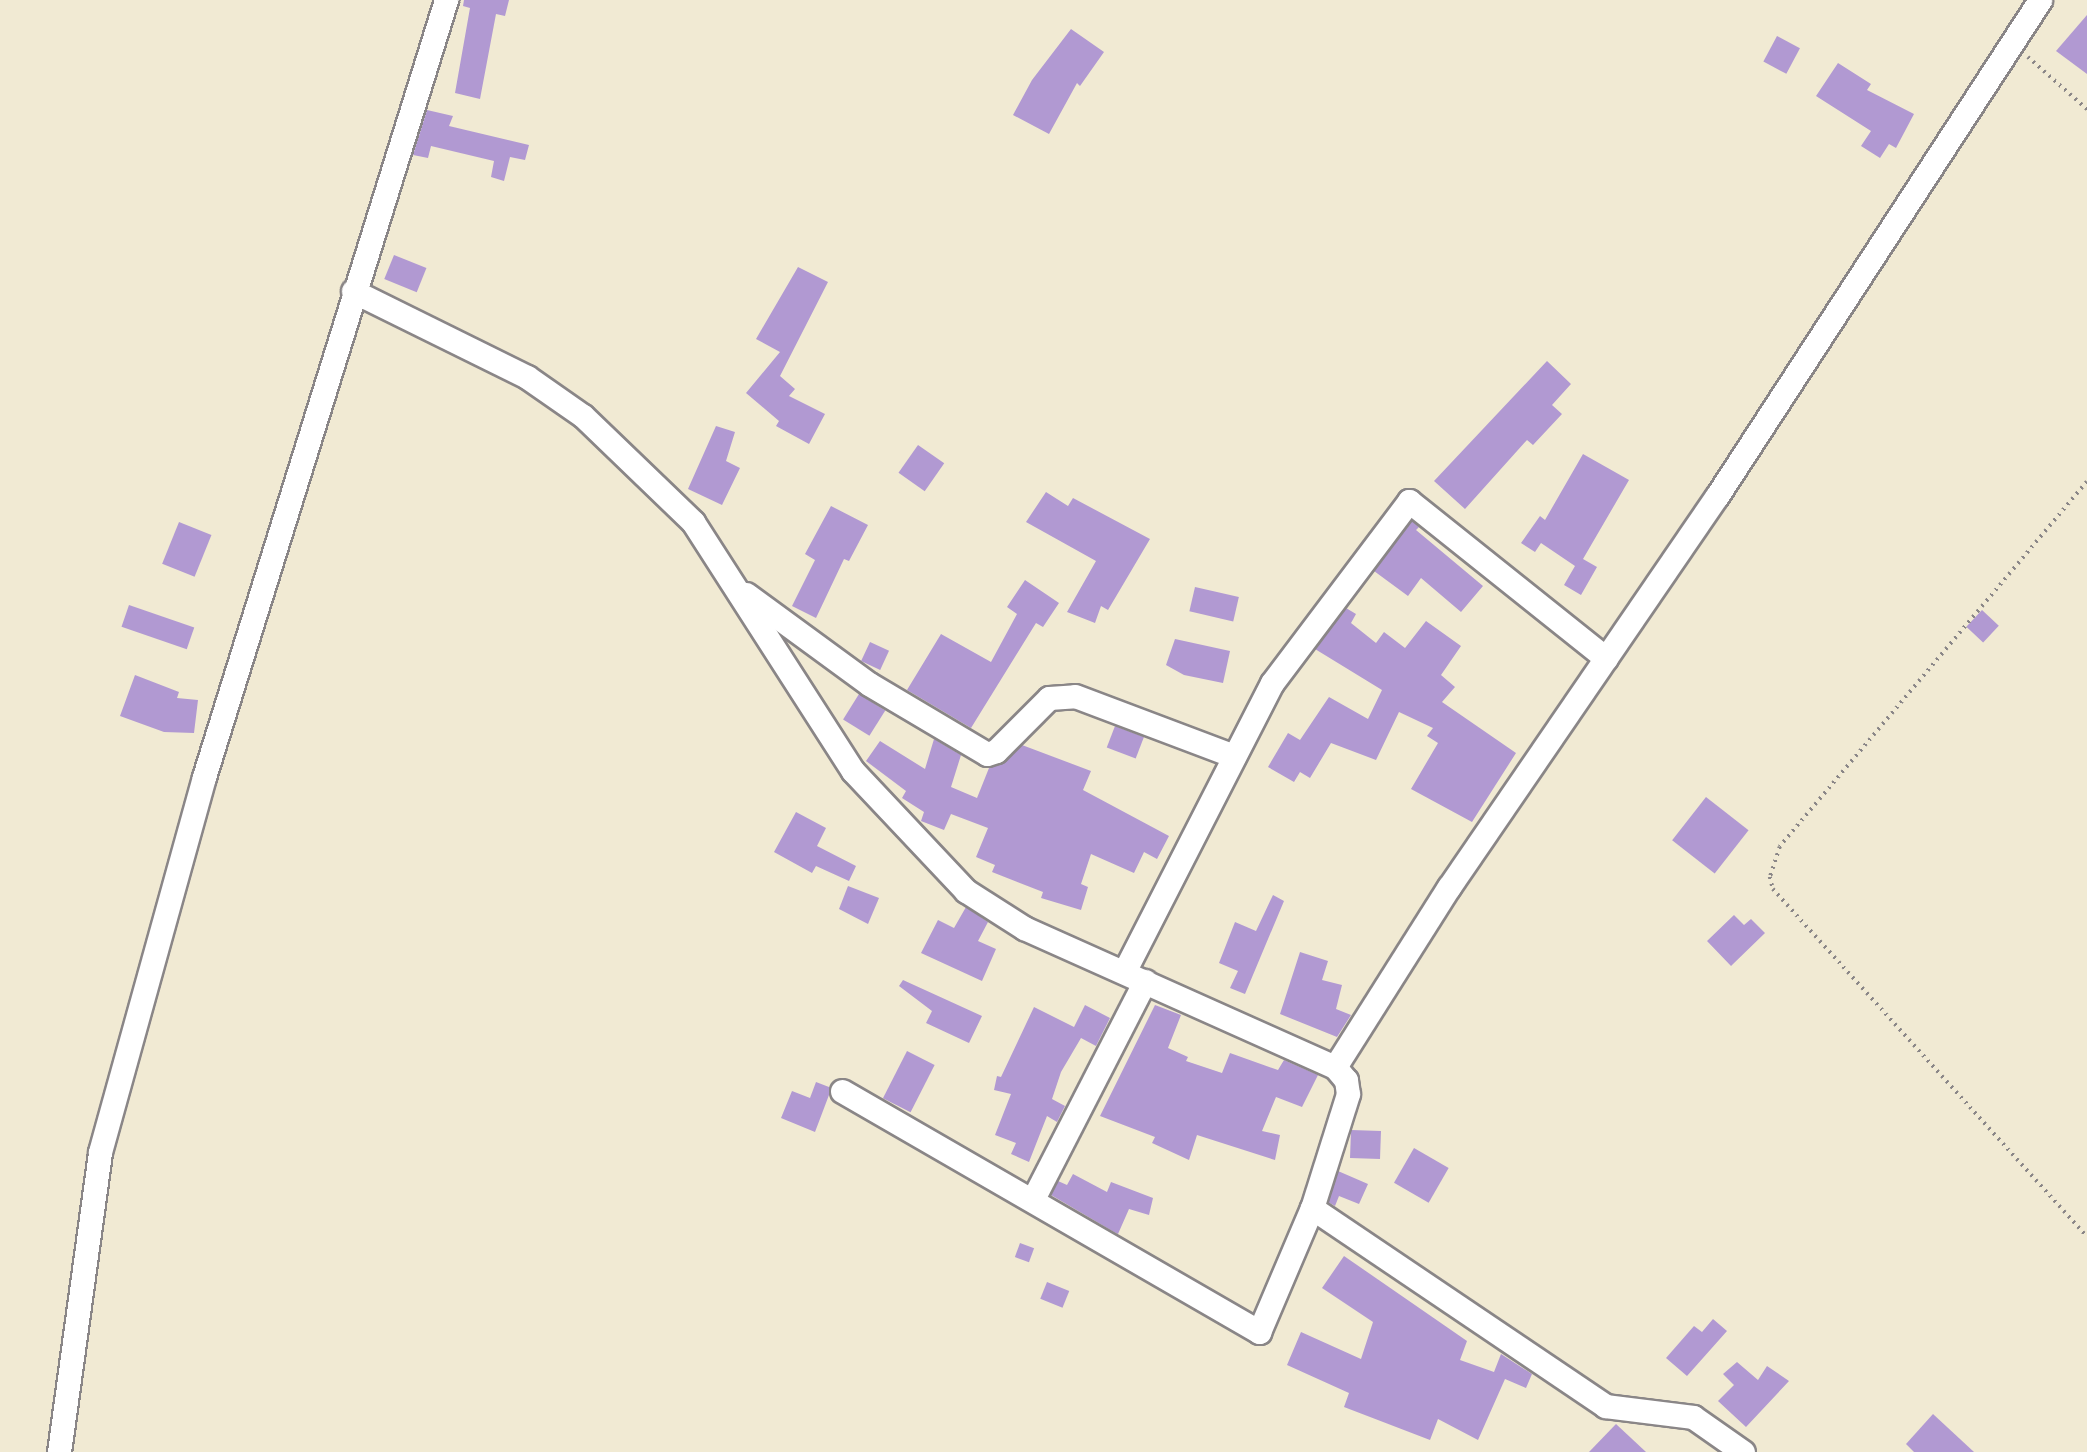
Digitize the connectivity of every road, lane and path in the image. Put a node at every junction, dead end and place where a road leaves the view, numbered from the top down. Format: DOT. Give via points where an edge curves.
graph roads {
  1 [pos="446,0"];
  2 [pos="2040,0"];
  3 [pos="2012,42"];
  4 [pos="2087,109"];
  5 [pos="353,291"];
  6 [pos="2087,482"];
  7 [pos="732,583"];
  8 [pos="1606,658"];
  9 [pos="1234,756"];
  10 [pos="1124,972"];
  11 [pos="1145,981"];
  12 [pos="1335,1067"];
  13 [pos="842,1091"];
  14 [pos="1032,1199"];
  15 [pos="1312,1208"];
  16 [pos="2087,1236"];
  17 [pos="59,1452"];
  18 [pos="1743,1452"];
  1 -- 5 [label="street"];
  2 -- 3 [label="street"];
  3 -- 4 [label="path"];
  3 -- 8 [label="street" via="1717,496"];
  5 -- 7 [label="street" via="527,377 583,416 693,523"];
  5 -- 17 [label="street" via="204,777 100,1152"];
  6 -- 16 [label="path" via="1780,847 1770,877 1773,889"];
  7 -- 9 [label="street" via="869,684 987,754 996,751 1048,698 1075,696"];
  7 -- 10 [label="street" via="853,771 965,891 1013,921"];
  8 -- 9 [label="street" via="1409,501 1272,683"];
  8 -- 12 [label="street" via="1449,887"];
  9 -- 10 [label="street"];
  10 -- 11 [label="street"];
  11 -- 12 [label="street"];
  11 -- 14 [label="street"];
  12 -- 15 [label="street" via="1346,1080 1348,1094"];
  13 -- 14 [label="street"];
  14 -- 15 [label="street" via="1259,1332"];
  15 -- 18 [label="street" via="1605,1406 1693,1417"];
}
